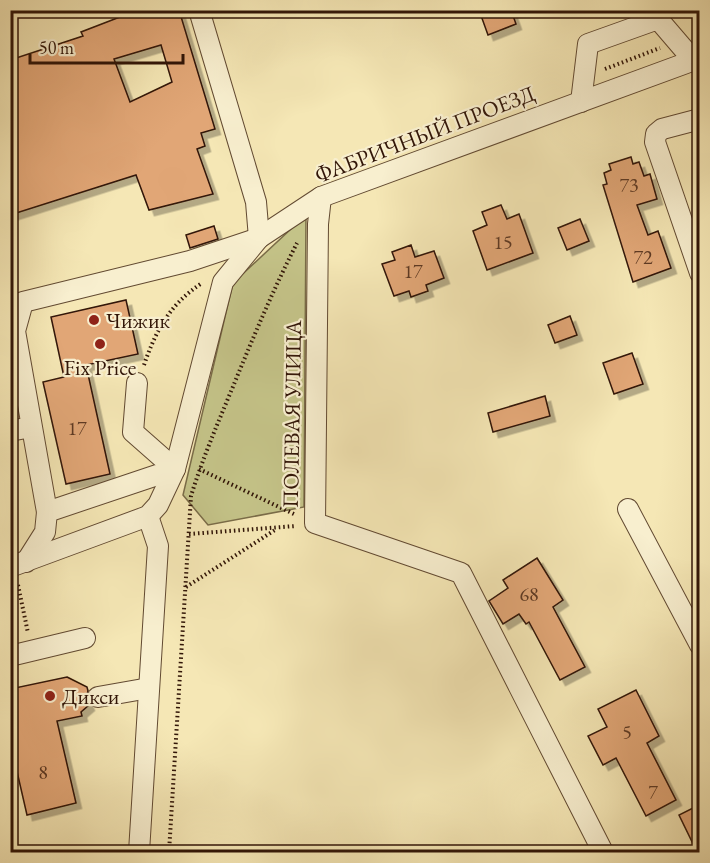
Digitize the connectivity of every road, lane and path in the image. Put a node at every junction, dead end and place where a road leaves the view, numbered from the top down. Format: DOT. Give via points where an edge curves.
graph roads {
  1 [pos="199,10"];
  2 [pos="697,59"];
  3 [pos="581,102"];
  4 [pos="699,119"];
  5 [pos="321,197"];
  6 [pos="259,238"];
  7 [pos="699,273"];
  8 [pos="207,280"];
  9 [pos="278,280"];
  10 [pos="137,383"];
  11 [pos="31,427"];
  12 [pos="10,431"];
  13 [pos="199,469"];
  14 [pos="175,470"];
  15 [pos="628,509"];
  16 [pos="47,512"];
  17 [pos="148,516"];
  18 [pos="315,523"];
  19 [pos="276,530"];
  20 [pos="189,534"];
  21 [pos="18,569"];
  22 [pos="186,587"];
  23 [pos="85,638"];
  24 [pos="699,645"];
  25 [pos="32,650"];
  26 [pos="10,656"];
  27 [pos="149,688"];
  28 [pos="98,697"];
  29 [pos="139,852"];
  30 [pos="169,852"];
  31 [pos="603,852"];
  1 -- 6 [label="street" via="256,202"];
  2 -- 3 [label="street, ФАБРИЧНЫЙ ПРОЕЗД"];
  2 -- 3 [label="street" via="658,19 588,44"];
  3 -- 5 [label="street, ФАБРИЧНЫЙ ПРОЕЗД"];
  4 -- 7 [label="street" via="662,129 655,142"];
  5 -- 6 [label="street, ФАБРИЧНЫЙ ПРОЕЗД"];
  5 -- 18 [label="street, ПОЛЕВАЯ УЛИЦА"];
  6 -- 11 [label="street" via="190,261 23,302 15,331"];
  6 -- 14 [label="street, ФАБРИЧНЫЙ ПРОЕЗД" via="223,282"];
  8 -- 10 [label="path" via="182,296 155,334"];
  9 -- 13 [label="path"];
  10 -- 14 [label="street" via="133,432"];
  11 -- 12 [label="street"];
  11 -- 16 [label="street"];
  13 -- 18 [label="path"];
  13 -- 20 [label="path" via="191,496"];
  14 -- 16 [label="street"];
  14 -- 17 [label="street, ФАБРИЧНЫЙ ПРОЕЗД" via="158,505"];
  15 -- 24 [label="street"];
  16 -- 21 [label="street" via="45,532"];
  17 -- 21 [label="street"];
  17 -- 27 [label="street" via="158,546"];
  18 -- 19 [label="path"];
  18 -- 31 [label="street, ПОЛЕВАЯ УЛИЦА" via="461,573"];
  19 -- 20 [label="path"];
  19 -- 22 [label="path"];
  20 -- 22 [label="path"];
  21 -- 25 [label="path"];
  22 -- 30 [label="path"];
  23 -- 25 [label="street"];
  25 -- 26 [label="street"];
  27 -- 28 [label="street"];
  27 -- 29 [label="street"];
}
